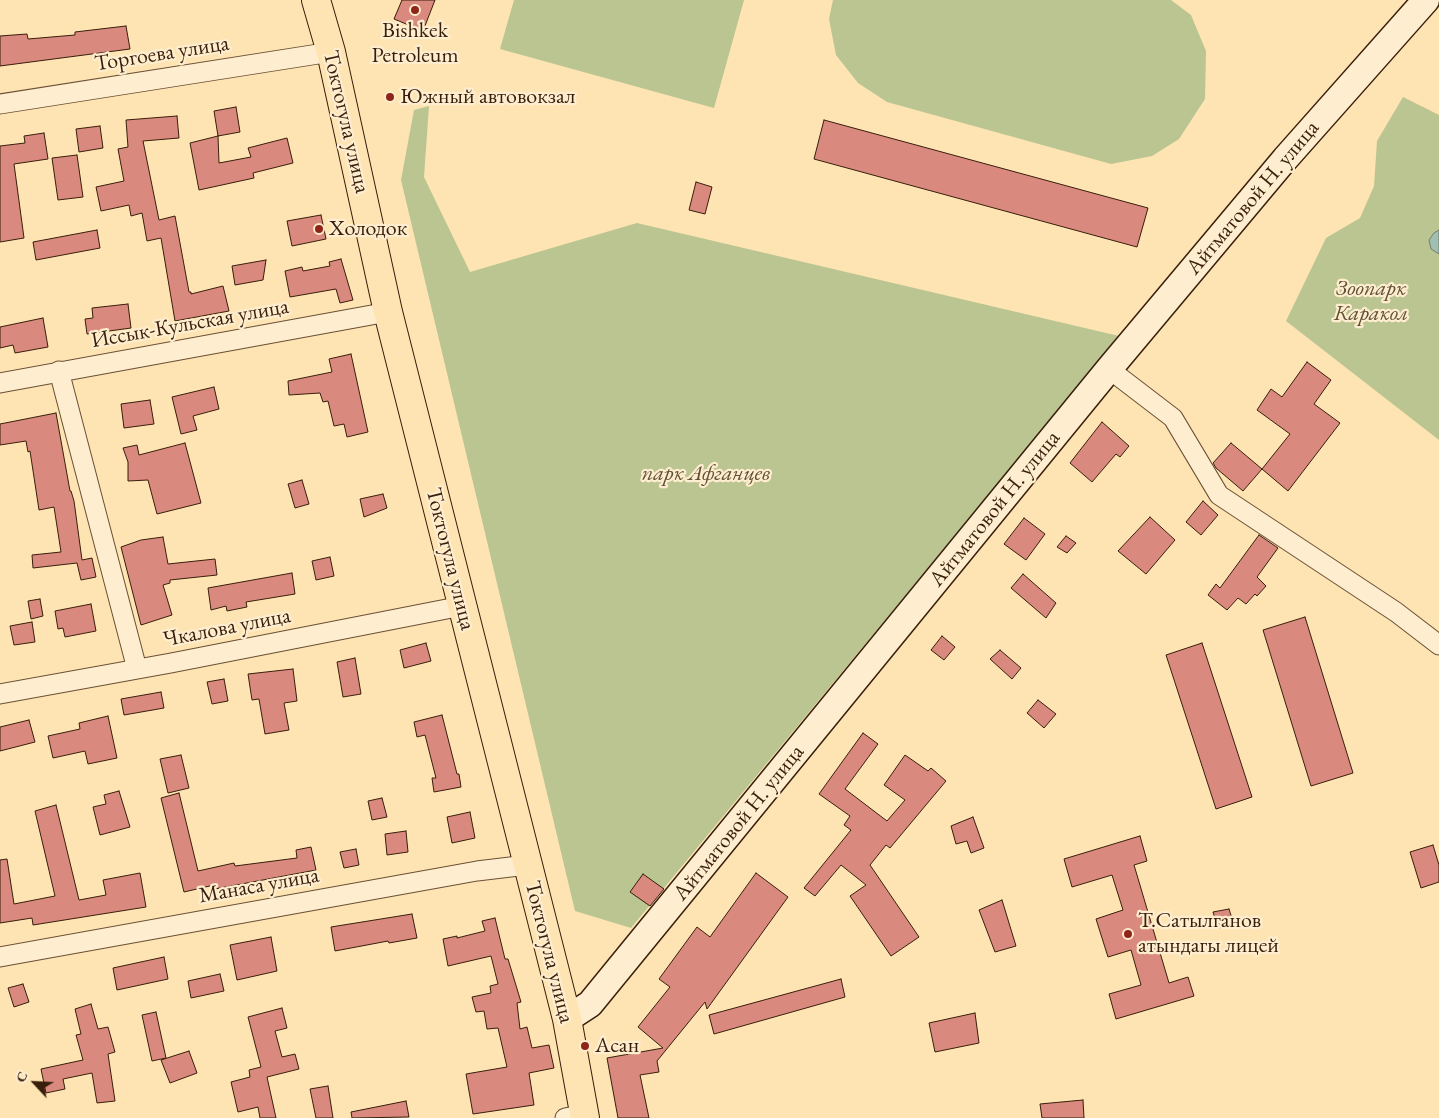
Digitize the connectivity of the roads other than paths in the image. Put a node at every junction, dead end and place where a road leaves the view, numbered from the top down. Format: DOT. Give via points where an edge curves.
graph roads {
  1 [pos="316,0"];
  2 [pos="1426,0"];
  3 [pos="331,52"];
  4 [pos="0,104"];
  5 [pos="388,312"];
  6 [pos="1109,369"];
  7 [pos="59,371"];
  8 [pos="0,382"];
  9 [pos="462,606"];
  10 [pos="1439,645"];
  11 [pos="137,669"];
  12 [pos="0,694"];
  13 [pos="526,865"];
  14 [pos="0,957"];
  15 [pos="566,1019"];
  16 [pos="578,1117"];
  1 -- 3 [label="highway, Токтогула улица"];
  2 -- 6 [label="main road, Айтматовой Н. улица" via="1285,159"];
  3 -- 4 [label="street, Торгоева улица"];
  3 -- 5 [label="highway, Токтогула улица"];
  5 -- 7 [label="street, Иссык-Кульская улица"];
  5 -- 9 [label="highway, Токтогула улица"];
  6 -- 10 [label="street" via="1172,418 1219,495 1396,612"];
  6 -- 15 [label="main road, Айтматовой Н. улица" via="590,1004"];
  7 -- 8 [label="street, Иссык-Кульская улица"];
  7 -- 11 [label="street"];
  9 -- 11 [label="street, Чкалова улица"];
  9 -- 13 [label="highway, Токтогула улица"];
  11 -- 12 [label="street, Чкалова улица"];
  13 -- 14 [label="street, Манаса улица"];
  13 -- 15 [label="highway, Токтогула улица"];
  15 -- 16 [label="highway, Токтогула улица"];
}
